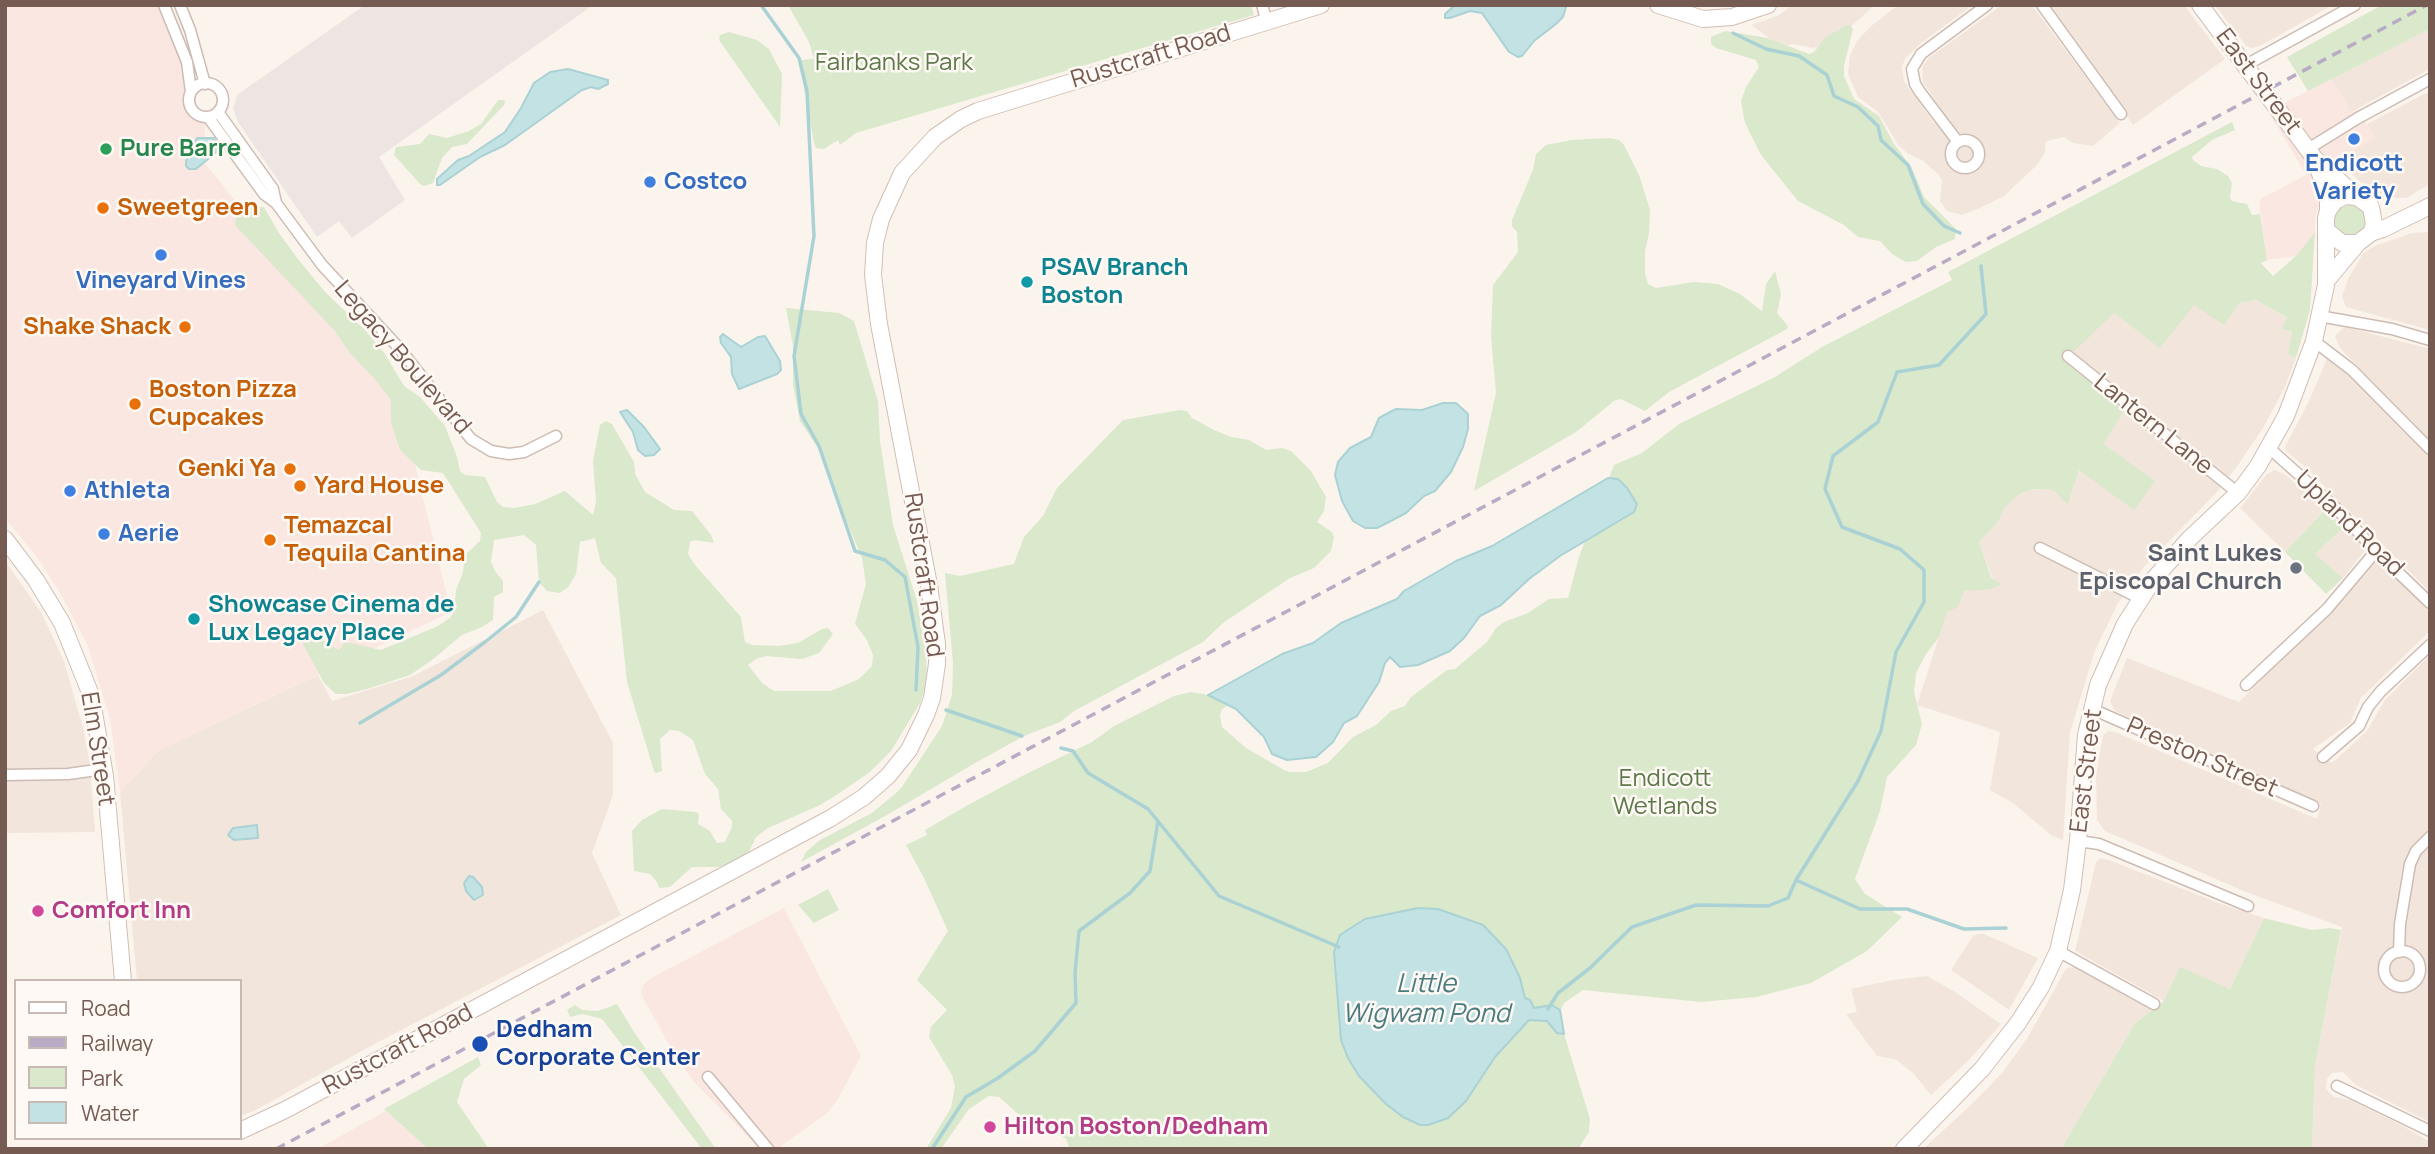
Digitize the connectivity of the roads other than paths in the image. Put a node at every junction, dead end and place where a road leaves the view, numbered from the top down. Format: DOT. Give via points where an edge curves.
graph roads {
  1 [pos="164,5"];
  2 [pos="180,5"];
  3 [pos="1262,5"];
  4 [pos="1321,5"];
  5 [pos="1658,5"];
  6 [pos="1768,5"];
  7 [pos="1987,5"];
  8 [pos="2042,5"];
  9 [pos="2200,5"];
  10 [pos="2355,5"];
  11 [pos="1282,11"];
  12 [pos="1267,22"];
  13 [pos="2246,65"];
  14 [pos="2430,79"];
  15 [pos="205,84"];
  16 [pos="191,92"];
  17 [pos="2121,114"];
  18 [pos="213,115"];
  19 [pos="1958,142"];
  20 [pos="2312,154"];
  21 [pos="2357,197"];
  22 [pos="2430,206"];
  23 [pos="2371,207"];
  24 [pos="2328,211"];
  25 [pos="2408,215"];
  26 [pos="2326,230"];
  27 [pos="2364,238"];
  28 [pos="2327,280"];
  29 [pos="2319,316"];
  30 [pos="2430,340"];
  31 [pos="2314,341"];
  32 [pos="2068,356"];
  33 [pos="556,436"];
  34 [pos="2268,447"];
  35 [pos="2430,449"];
  36 [pos="2238,493"];
  37 [pos="5,539"];
  38 [pos="2040,548"];
  39 [pos="2376,551"];
  40 [pos="2141,599"];
  41 [pos="2430,603"];
  42 [pos="2430,645"];
  43 [pos="2246,685"];
  44 [pos="2092,709"];
  45 [pos="2323,757"];
  46 [pos="104,769"];
  47 [pos="5,775"];
  48 [pos="2313,806"];
  49 [pos="2430,837"];
  50 [pos="2078,841"];
  51 [pos="2248,906"];
  52 [pos="2058,951"];
  53 [pos="2399,952"];
  54 [pos="123,979"];
  55 [pos="2154,1004"];
  56 [pos="708,1077"];
  57 [pos="2337,1086"];
  58 [pos="242,1130"];
  59 [pos="2430,1131"];
  60 [pos="1909,1147"];
  61 [pos="768,1149"];
  1 -- 16 [label="street" via="187,62"];
  2 -- 15 [label="street"];
  3 -- 12 [label="street"];
  4 -- 11 [label="main road, Rustcraft Road"];
  5 -- 6 [label="main road" via="1703,19 1732,17"];
  7 -- 19 [label="street" via="1921,54 1912,69 1920,92"];
  8 -- 17 [label="street"];
  9 -- 13 [label="main road, East Street"];
  10 -- 13 [label="street"];
  11 -- 12 [label="main road, Rustcraft Road"];
  12 -- 58 [label="main road, Rustcraft Road" via="969,115 924,147 893,190 878,230 873,275 929,585 937,664 926,715 909,750 888,776 831,818"];
  13 -- 20 [label="main road, East Street"];
  14 -- 20 [label="street" via="2358,118"];
  15 -- 16 [label="street"];
  15 -- 18 [label="street" via="220,92 222,103"];
  16 -- 18 [label="street" via="193,111 199,116"];
  18 -- 33 [label="street, Legacy Boulevard" via="264,194 391,338 475,443 509,454"];
  20 -- 21 [label="main road, East Street"];
  20 -- 24 [label="main road, East Street" via="2328,197"];
  21 -- 23 [label="main road"];
  21 -- 24 [label="main road" via="2345,196"];
  22 -- 25 [label="main road"];
  23 -- 25 [label="main road"];
  23 -- 27 [label="main road" via="2374,224"];
  24 -- 26 [label="main road"];
  25 -- 27 [label="main road"];
  26 -- 27 [label="main road" via="2342,243"];
  26 -- 28 [label="main road, East Street"];
  27 -- 28 [label="main road, East Street"];
  28 -- 29 [label="main road, East Street"];
  29 -- 30 [label="street"];
  29 -- 31 [label="main road, East Street"];
  31 -- 34 [label="main road, East Street" via="2286,416"];
  31 -- 35 [label="street" via="2352,370"];
  32 -- 36 [label="street, Lantern Lane"];
  34 -- 36 [label="main road, East Street"];
  34 -- 39 [label="street, Upland Road"];
  36 -- 40 [label="main road, East Street" via="2189,539"];
  37 -- 46 [label="main road, Elm Street" via="44,592 72,645 91,695"];
  38 -- 40 [label="street"];
  39 -- 41 [label="street, Upland Road"];
  39 -- 43 [label="street" via="2327,609"];
  40 -- 44 [label="main road, East Street" via="2125,624"];
  42 -- 45 [label="street" via="2381,691 2359,726"];
  44 -- 48 [label="street, Preston Street"];
  44 -- 50 [label="main road, East Street"];
  46 -- 47 [label="street"];
  46 -- 54 [label="main road, Elm Street"];
  49 -- 53 [label="street" via="2410,864"];
  50 -- 51 [label="street" via="2099,844"];
  50 -- 52 [label="main road, East Street"];
  52 -- 55 [label="street"];
  52 -- 60 [label="main road, East Street" via="2018,1023"];
  56 -- 61 [label="street"];
  57 -- 59 [label="street"];
}
